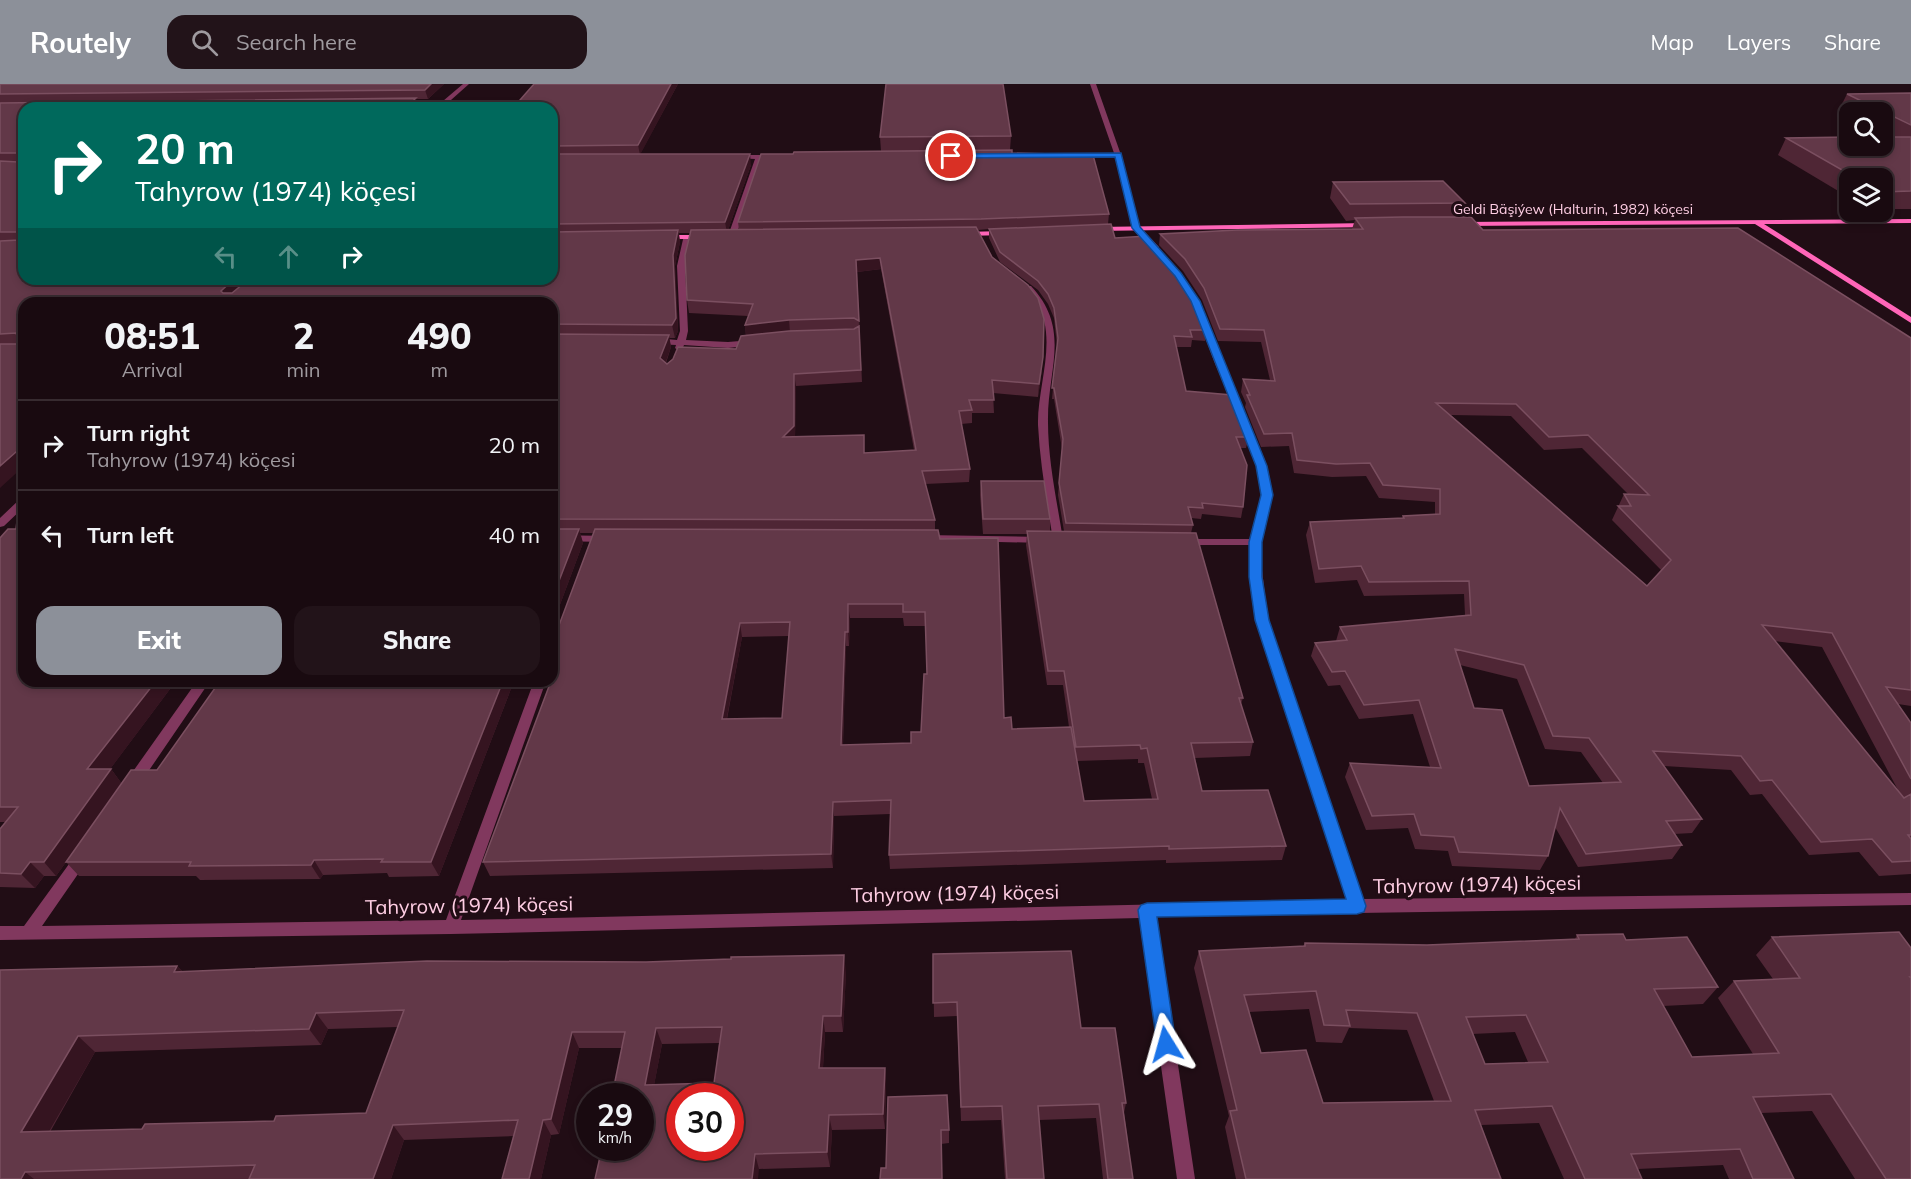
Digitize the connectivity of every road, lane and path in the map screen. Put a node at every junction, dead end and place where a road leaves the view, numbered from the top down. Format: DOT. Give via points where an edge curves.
graph roads {
  1 [pos="466,84"];
  2 [pos="1093,84"];
  3 [pos="445,102"];
  4 [pos="1058,155"];
  5 [pos="1118,155"];
  6 [pos="725,157"];
  7 [pos="759,157"];
  8 [pos="783,157"];
  9 [pos="1755,221"];
  10 [pos="1911,221"];
  11 [pos="1376,224"];
  12 [pos="1447,224"];
  13 [pos="1137,228"];
  14 [pos="1089,230"];
  15 [pos="1017,232"];
  16 [pos="957,234"];
  17 [pos="732,236"];
  18 [pos="744,236"];
  19 [pos="687,237"];
  20 [pos="710,237"];
  21 [pos="721,237"];
  22 [pos="653,238"];
  23 [pos="1164,259"];
  24 [pos="1178,274"];
  25 [pos="1017,280"];
  26 [pos="1911,321"];
  27 [pos="648,341"];
  28 [pos="682,341"];
  29 [pos="759,342"];
  30 [pos="674,361"];
  31 [pos="18,507"];
  32 [pos="0,524"];
  33 [pos="917,538"];
  34 [pos="558,539"];
  35 [pos="615,539"];
  36 [pos="1174,542"];
  37 [pos="1256,542"];
  38 [pos="200,687"];
  39 [pos="538,687"];
  40 [pos="123,797"];
  41 [pos="90,845"];
  42 [pos="1911,899"];
  43 [pos="1357,906"];
  44 [pos="1147,910"];
  45 [pos="450,927"];
  46 [pos="29,932"];
  47 [pos="0,933"];
  48 [pos="1186,1179"];
  1 -- 3 [label="street"];
  2 -- 5 [label="street"];
  4 -- 5 [label="street"];
  5 -- 13 [label="street"];
  6 -- 7 [label="street"];
  7 -- 8 [label="street"];
  7 -- 17 [label="street"];
  9 -- 10 [label="street, Geldi Bäşiýew (Halturin, 1982) köçesi"];
  9 -- 12 [label="street, Geldi Bäşiýew (Halturin, 1982) köçesi"];
  9 -- 26 [label="street"];
  11 -- 13 [label="street"];
  13 -- 14 [label="street"];
  13 -- 23 [label="street"];
  15 -- 16 [label="street" via="982,237"];
  17 -- 18 [label="street"];
  17 -- 21 [label="street"];
  19 -- 20 [label="street"];
  19 -- 22 [label="street"];
  19 -- 28 [label="street" via="681,266 685,320"];
  24 -- 37 [label="street" via="1196,301 1261,466 1267,495"];
  25 -- 33 [label="street" via="1043,305 1048,323 1043,422 1063,541"];
  27 -- 28 [label="street"];
  28 -- 29 [label="street" via="728,345"];
  28 -- 30 [label="street"];
  31 -- 32 [label="street"];
  34 -- 35 [label="street" via="590,544"];
  36 -- 37 [label="street"];
  37 -- 43 [label="street" via="1255,577 1262,620"];
  38 -- 40 [label="street"];
  39 -- 45 [label="street"];
  41 -- 46 [label="street"];
  42 -- 43 [label="street, Tahyrow (1974) köçesi"];
  43 -- 44 [label="street, Tahyrow (1974) köçesi"];
  44 -- 45 [label="street, Tahyrow (1974) köçesi"];
  44 -- 48 [label="street"];
  45 -- 46 [label="street, Tahyrow (1974) köçesi"];
  46 -- 47 [label="street, Tahyrow (1974) köçesi"];
}
